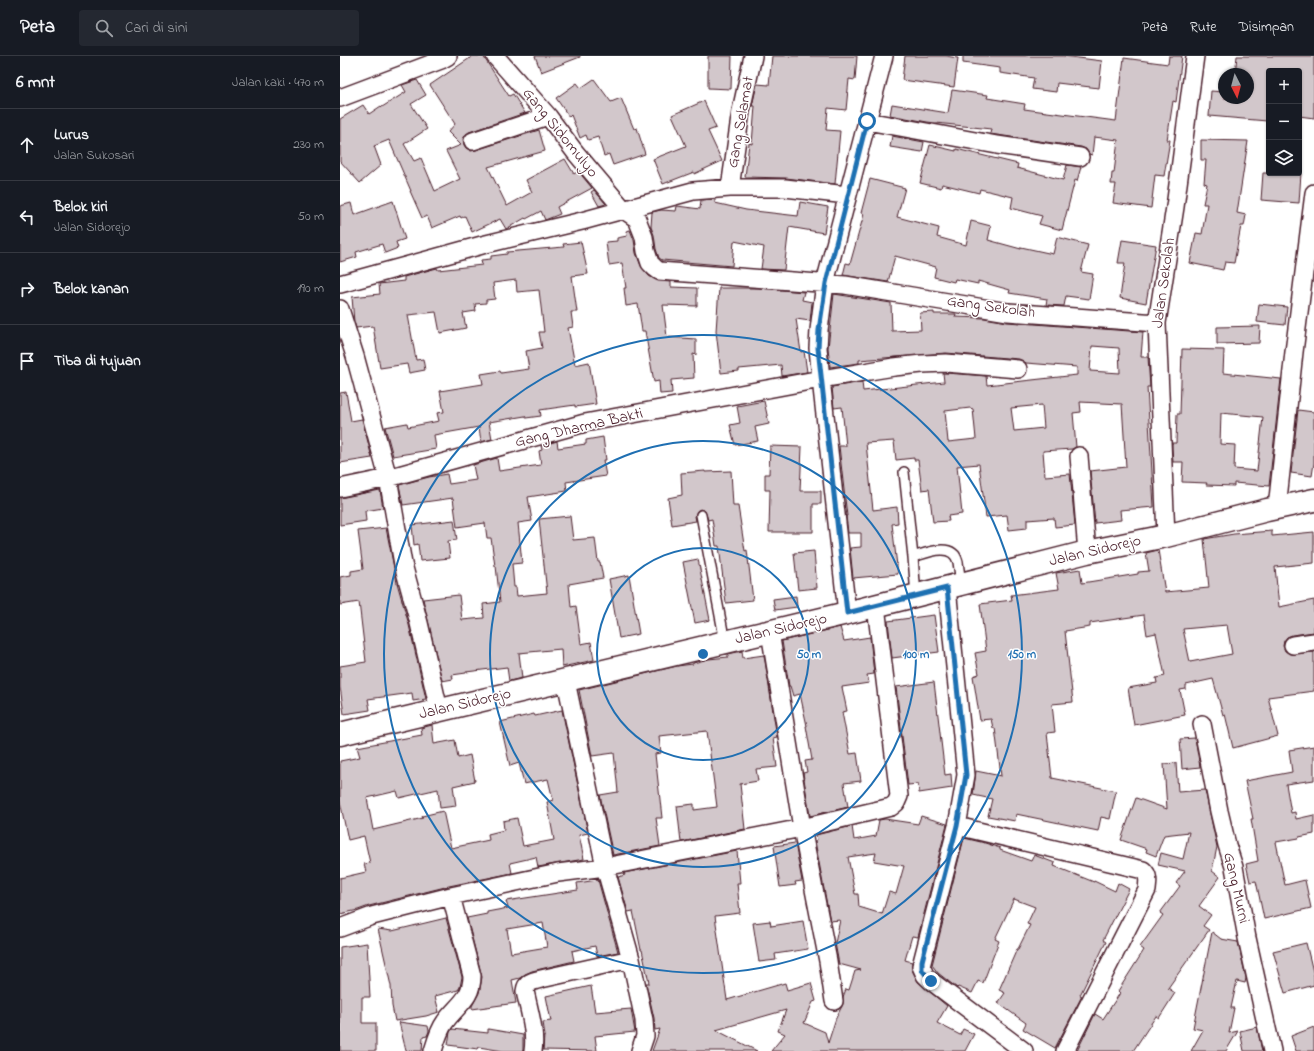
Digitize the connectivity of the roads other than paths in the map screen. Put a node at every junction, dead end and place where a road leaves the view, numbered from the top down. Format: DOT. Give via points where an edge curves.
graph roads {
  1 [pos="448,56"];
  2 [pos="495,56"];
  3 [pos="753,56"];
  4 [pos="884,56"];
  5 [pos="1196,56"];
  6 [pos="340,98"];
  7 [pos="548,116"];
  8 [pos="867,121"];
  9 [pos="473,141"];
  10 [pos="1080,158"];
  11 [pos="730,188"];
  12 [pos="1314,193"];
  13 [pos="847,195"];
  14 [pos="624,210"];
  15 [pos="826,283"];
  16 [pos="340,284"];
  17 [pos="340,309"];
  18 [pos="1157,323"];
  19 [pos="1018,369"];
  20 [pos="820,379"];
  21 [pos="1078,456"];
  22 [pos="904,472"];
  23 [pos="388,478"];
  24 [pos="340,488"];
  25 [pos="1314,500"];
  26 [pos="1277,508"];
  27 [pos="701,515"];
  28 [pos="1166,536"];
  29 [pos="1087,552"];
  30 [pos="913,557"];
  31 [pos="954,586"];
  32 [pos="916,596"];
  33 [pos="876,606"];
  34 [pos="847,613"];
  35 [pos="770,632"];
  36 [pos="725,642"];
  37 [pos="1314,642"];
  38 [pos="1293,645"];
  39 [pos="566,681"];
  40 [pos="438,710"];
  41 [pos="1202,724"];
  42 [pos="340,734"];
  43 [pos="957,826"];
  44 [pos="802,828"];
  45 [pos="605,867"];
  46 [pos="451,896"];
  47 [pos="340,928"];
  48 [pos="631,959"];
  49 [pos="834,1001"];
  50 [pos="433,1051"];
  51 [pos="533,1051"];
  52 [pos="640,1051"];
  53 [pos="1024,1051"];
  54 [pos="1065,1051"];
  55 [pos="1272,1051"];
  1 -- 6 [label="street"];
  2 -- 7 [label="street, Gang Sidomulyo"];
  3 -- 11 [label="street, Gang Selamat" via="741,111"];
  4 -- 8 [label="street"];
  5 -- 18 [label="street, Jalan Sekolah"];
  7 -- 9 [label="street"];
  7 -- 14 [label="street, Gang Sidomulyo"];
  8 -- 10 [label="street"];
  8 -- 13 [label="street"];
  11 -- 13 [label="street" via="785,188"];
  11 -- 14 [label="street" via="693,191"];
  12 -- 26 [label="street"];
  13 -- 15 [label="street"];
  14 -- 15 [label="street, Gang Sidomulyo" via="636,219 644,237 650,263 659,271"];
  14 -- 16 [label="street"];
  15 -- 18 [label="street, Gang Sekolah" via="1008,312"];
  15 -- 20 [label="street" via="819,330"];
  17 -- 23 [label="street"];
  18 -- 28 [label="street, Jalan Sekolah"];
  19 -- 20 [label="street, Gang Dharma Bakti" via="946,363 922,364"];
  20 -- 23 [label="street, Gang Dharma Bakti" via="585,424"];
  20 -- 34 [label="street"];
  21 -- 29 [label="street"];
  22 -- 30 [label="lane"];
  23 -- 24 [label="street, Gang Dharma Bakti"];
  23 -- 40 [label="street" via="403,564"];
  25 -- 26 [label="street, Jalan Sidorejo"];
  26 -- 28 [label="street, Jalan Sidorejo"];
  27 -- 36 [label="lane"];
  28 -- 29 [label="street, Jalan Sidorejo"];
  29 -- 31 [label="street, Jalan Sidorejo"];
  30 -- 31 [label="lane" via="936,550 951,552 958,562"];
  30 -- 32 [label="lane"];
  31 -- 32 [label="street, Jalan Sidorejo"];
  31 -- 43 [label="street" via="966,775"];
  32 -- 33 [label="street, Jalan Sidorejo"];
  33 -- 34 [label="street, Jalan Sidorejo"];
  33 -- 44 [label="street" via="899,796 891,807"];
  34 -- 35 [label="street, Jalan Sidorejo"];
  35 -- 36 [label="street, Jalan Sidorejo"];
  35 -- 44 [label="street"];
  36 -- 39 [label="street, Jalan Sidorejo"];
  37 -- 38 [label="street"];
  39 -- 40 [label="street, Jalan Sidorejo"];
  39 -- 45 [label="street"];
  40 -- 42 [label="street, Jalan Sidorejo"];
  41 -- 55 [label="street, Gang Murni"];
  43 -- 53 [label="street" via="922,961 922,970 931,981"];
  43 -- 54 [label="street" via="1143,870 1146,873 1146,890"];
  44 -- 45 [label="street"];
  44 -- 49 [label="street"];
  45 -- 46 [label="street"];
  45 -- 48 [label="street"];
  46 -- 47 [label="street" via="372,916"];
  46 -- 50 [label="street" via="472,976 472,986 446,1021"];
  48 -- 51 [label="street" via="527,984 525,991 533,1033"];
  48 -- 52 [label="street" via="644,1020 645,1036"];
}
